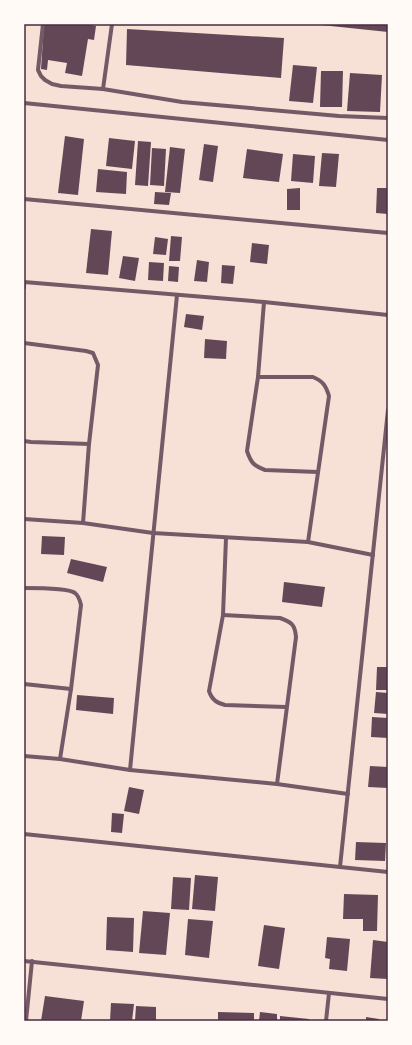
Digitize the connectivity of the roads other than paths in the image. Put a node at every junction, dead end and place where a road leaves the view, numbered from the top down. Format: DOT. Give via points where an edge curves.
graph roads {
  1 [pos="43,24"];
  2 [pos="112,24"];
  3 [pos="103,89"];
  4 [pos="24,103"];
  5 [pos="388,118"];
  6 [pos="388,140"];
  7 [pos="24,199"];
  8 [pos="388,233"];
  9 [pos="24,282"];
  10 [pos="24,288"];
  11 [pos="177,295"];
  12 [pos="264,302"];
  13 [pos="388,314"];
  14 [pos="24,343"];
  15 [pos="258,377"];
  16 [pos="388,410"];
  17 [pos="24,440"];
  18 [pos="89,444"];
  19 [pos="318,472"];
  20 [pos="24,519"];
  21 [pos="83,523"];
  22 [pos="153,533"];
  23 [pos="226,538"];
  24 [pos="308,542"];
  25 [pos="373,554"];
  26 [pos="24,588"];
  27 [pos="223,615"];
  28 [pos="24,684"];
  29 [pos="71,690"];
  30 [pos="286,707"];
  31 [pos="24,756"];
  32 [pos="60,759"];
  33 [pos="130,770"];
  34 [pos="277,784"];
  35 [pos="348,794"];
  36 [pos="24,834"];
  37 [pos="340,867"];
  38 [pos="388,872"];
  39 [pos="24,960"];
  40 [pos="32,961"];
  41 [pos="329,993"];
  42 [pos="388,999"];
  43 [pos="26,1021"];
  44 [pos="326,1021"];
  1 -- 3 [label="street" via="38,70 41,76 52,84"];
  2 -- 3 [label="street"];
  3 -- 5 [label="street" via="182,102"];
  4 -- 6 [label="street"];
  7 -- 8 [label="street"];
  9 -- 10 [label="street"];
  9 -- 11 [label="street"];
  11 -- 12 [label="street"];
  11 -- 22 [label="street"];
  12 -- 13 [label="street"];
  12 -- 15 [label="street"];
  14 -- 18 [label="street" via="86,351 92,353 96,359 98,364"];
  15 -- 19 [label="street" via="247,451 251,461 265,470"];
  15 -- 19 [label="street" via="313,377 321,380 326,387 329,396"];
  16 -- 25 [label="street"];
  17 -- 18 [label="street"];
  18 -- 21 [label="street"];
  19 -- 24 [label="street"];
  20 -- 21 [label="street"];
  21 -- 22 [label="street"];
  22 -- 23 [label="street"];
  22 -- 33 [label="street"];
  23 -- 24 [label="street"];
  23 -- 27 [label="street"];
  24 -- 25 [label="street"];
  25 -- 35 [label="street"];
  26 -- 29 [label="street" via="68,590 79,597 81,605"];
  27 -- 30 [label="street" via="280,618 295,628 296,637"];
  27 -- 30 [label="street" via="209,691 211,698 225,705"];
  28 -- 29 [label="street"];
  29 -- 32 [label="street"];
  30 -- 34 [label="street"];
  31 -- 32 [label="street"];
  32 -- 33 [label="street"];
  33 -- 34 [label="street"];
  34 -- 35 [label="street"];
  35 -- 37 [label="street"];
  36 -- 37 [label="street"];
  37 -- 38 [label="street"];
  39 -- 40 [label="street"];
  40 -- 41 [label="street"];
  40 -- 43 [label="street"];
  41 -- 42 [label="street"];
  41 -- 44 [label="street"];
}
